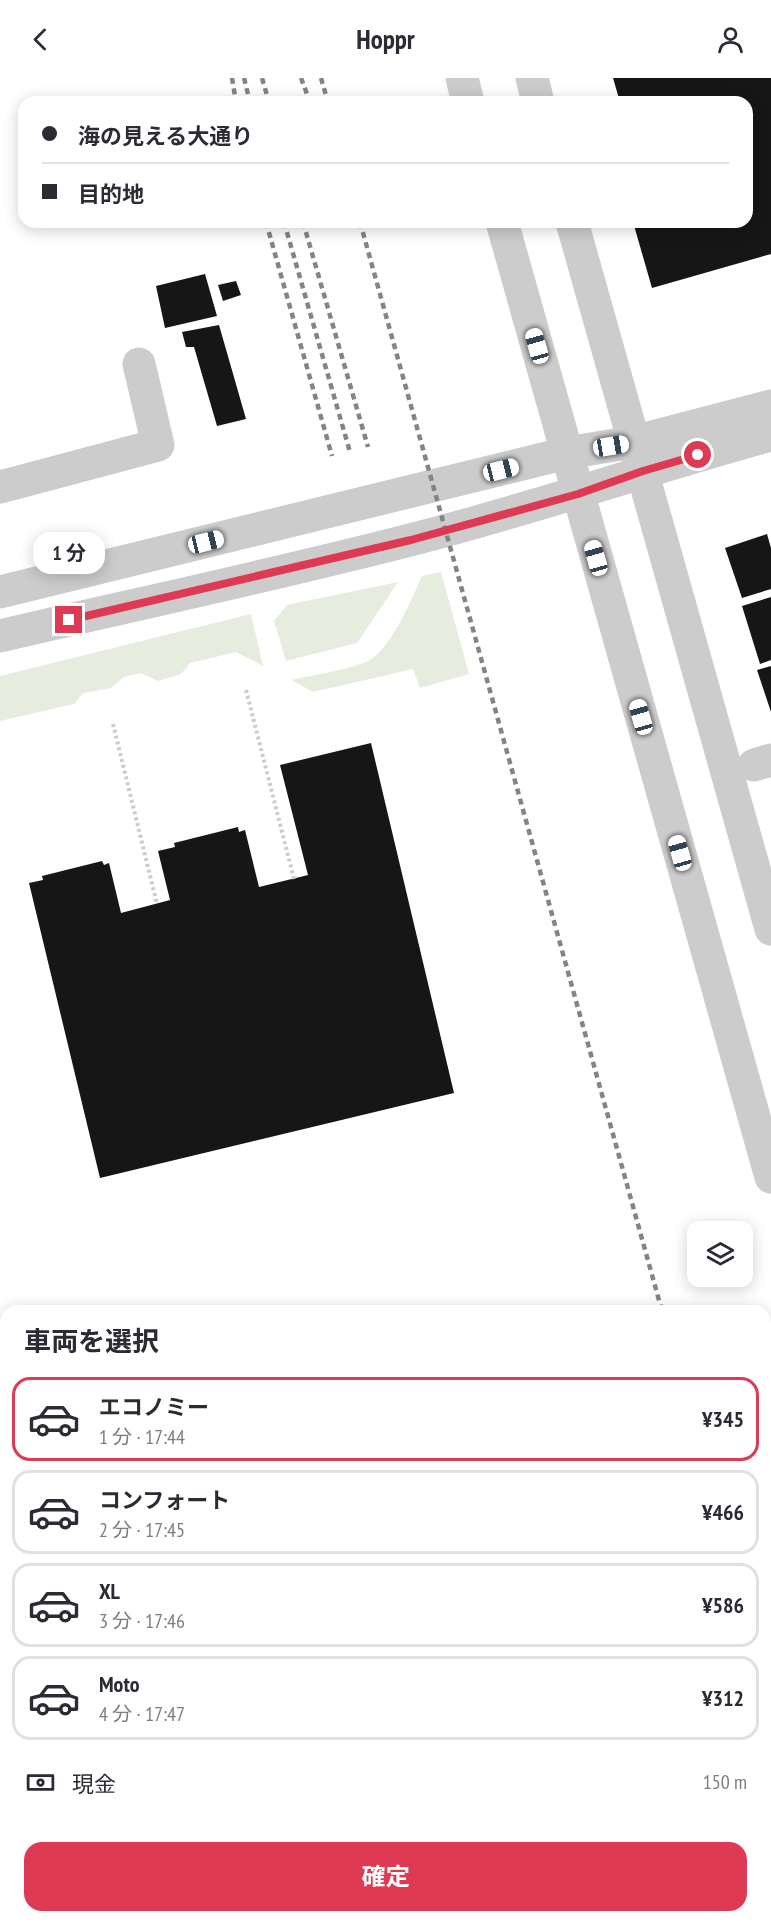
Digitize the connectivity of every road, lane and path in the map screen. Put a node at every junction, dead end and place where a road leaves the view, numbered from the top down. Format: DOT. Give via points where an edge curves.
graph roads {
  1 [pos="462,78"];
  2 [pos="532,78"];
  3 [pos="466,96"];
  4 [pos="536,96"];
  5 [pos="504,228"];
  6 [pos="574,228"];
  7 [pos="139,364"];
  8 [pos="771,406"];
  9 [pos="771,435"];
  10 [pos="567,453"];
  11 [pos="638,457"];
  12 [pos="0,487"];
  13 [pos="578,494"];
  14 [pos="0,592"];
  15 [pos="0,636"];
  16 [pos="246,690"];
  17 [pos="113,724"];
  18 [pos="294,879"];
  19 [pos="157,904"];
  20 [pos="771,929"];
  21 [pos="771,1177"];
  1 -- 3 [label="street"];
  2 -- 4 [label="street"];
  5 -- 10 [label="street"];
  6 -- 11 [label="street"];
  7 -- 12 [label="street" via="158,445"];
  8 -- 11 [label="street"];
  9 -- 11 [label="street"];
  10 -- 11 [label="street"];
  10 -- 13 [label="street"];
  10 -- 14 [label="street"];
  11 -- 13 [label="street"];
  11 -- 20 [label="street"];
  13 -- 15 [label="street" via="411,540"];
  13 -- 21 [label="street"];
  16 -- 18 [label="path"];
  17 -- 19 [label="path"];
}
